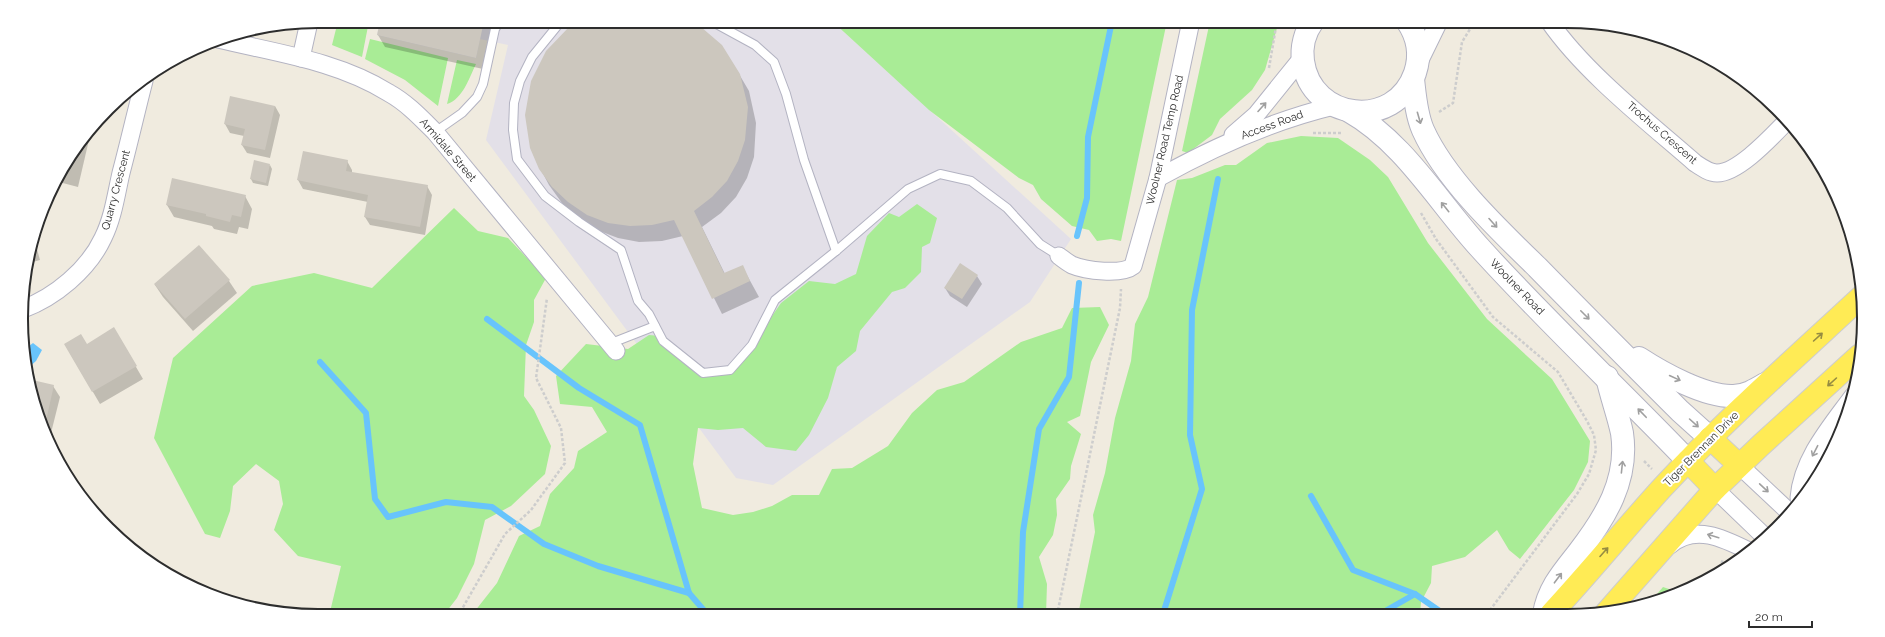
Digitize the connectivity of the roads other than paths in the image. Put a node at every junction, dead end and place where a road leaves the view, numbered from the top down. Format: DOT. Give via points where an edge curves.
graph roads {
  1 [pos="496,28"];
  2 [pos="556,28"];
  3 [pos="724,28"];
  4 [pos="1189,28"];
  5 [pos="1411,28"];
  6 [pos="1436,28"];
  7 [pos="1554,28"];
  8 [pos="308,29"];
  9 [pos="1306,35"];
  10 [pos="230,42"];
  11 [pos="301,58"];
  12 [pos="1414,74"];
  13 [pos="142,88"];
  14 [pos="1341,108"];
  15 [pos="1783,125"];
  16 [pos="435,132"];
  17 [pos="1211,150"];
  18 [pos="1158,178"];
  19 [pos="836,251"];
  20 [pos="1059,256"];
  21 [pos="1856,301"];
  22 [pos="29,307"];
  23 [pos="655,326"];
  24 [pos="612,347"];
  25 [pos="1616,347"];
  26 [pos="1854,360"];
  27 [pos="1607,377"];
  28 [pos="1768,382"];
  29 [pos="1842,411"];
  30 [pos="1710,438"];
  31 [pos="1688,461"];
  32 [pos="1739,465"];
  33 [pos="1715,489"];
  34 [pos="1800,491"];
  35 [pos="1786,509"];
  36 [pos="1762,534"];
  37 [pos="1743,549"];
  38 [pos="1654,558"];
  39 [pos="1613,605"];
  40 [pos="1544,609"];
  41 [pos="1555,609"];
  1 -- 16 [label="lane" via="483,84 477,97 462,113"];
  2 -- 23 [label="lane" via="532,57 520,81 514,102 513,130 517,159 545,196 621,250 638,301"];
  3 -- 19 [label="lane" via="755,45 774,62 786,94 804,160"];
  4 -- 18 [label="street, Woolner Road Temp Road"];
  5 -- 12 [label="main road" via="1418,54"];
  6 -- 12 [label="street"];
  7 -- 15 [label="street, Trochus Crescent" via="1568,46 1599,77 1695,163 1708,170 1717,173 1738,165"];
  8 -- 11 [label="street"];
  9 -- 14 [label="main road, Woolner Road" via="1306,74 1311,85 1321,97"];
  17 -- 9 [label="street, Access Road, one-way" via="1245,125 1276,92"];
  10 -- 11 [label="street, Armidale Street"];
  11 -- 16 [label="street, Armidale Street" via="375,84 410,107"];
  12 -- 14 [label="main road" via="1400,96 1385,107 1368,112"];
  12 -- 25 [label="main road, one-way" via="1418,116 1422,128 1442,162 1495,226"];
  13 -- 22 [label="street, Quarry Crescent" via="112,213 102,239 87,262 60,288"];
  14 -- 17 [label="street, Access Road" via="1292,117"];
  27 -- 14 [label="main road, Woolner Road, one-way" via="1481,249 1397,150 1374,127"];
  16 -- 24 [label="street, Armidale Street"];
  17 -- 18 [label="street, Access Road"];
  18 -- 20 [label="street, Woolner Road Temp Road" via="1133,266 1123,272 1098,270 1072,265"];
  19 -- 20 [label="lane" via="908,189 940,174 971,181 1007,208 1040,244"];
  19 -- 23 [label="lane" via="776,300 752,345 730,370 703,373 663,341"];
  28 -- 21 [label="main road, Tiger Brennan Drive, one-way"];
  23 -- 24 [label="lane"];
  25 -- 28 [label="main road, one-way" via="1678,380 1722,395 1743,395"];
  25 -- 30 [label="main road, one-way"];
  26 -- 32 [label="main road, one-way"];
  31 -- 27 [label="main road, Woolner Road, one-way"];
  40 -- 27 [label="main road, one-way" via="1555,582 1610,507 1621,473 1622,434"];
  28 -- 30 [label="main road, Tiger Brennan Drive"];
  29 -- 34 [label="street, one-way" via="1818,446"];
  30 -- 31 [label="main road, Tiger Brennan Drive"];
  30 -- 32 [label="main road"];
  31 -- 33 [label="main road"];
  41 -- 31 [label="main road, Tiger Brennan Drive, one-way"];
  32 -- 33 [label="main road"];
  32 -- 35 [label="street, one-way"];
  33 -- 36 [label="street"];
  33 -- 38 [label="main road"];
  37 -- 38 [label="street, one-way" via="1715,537 1693,533 1675,541"];
  38 -- 39 [label="main road"];
}
